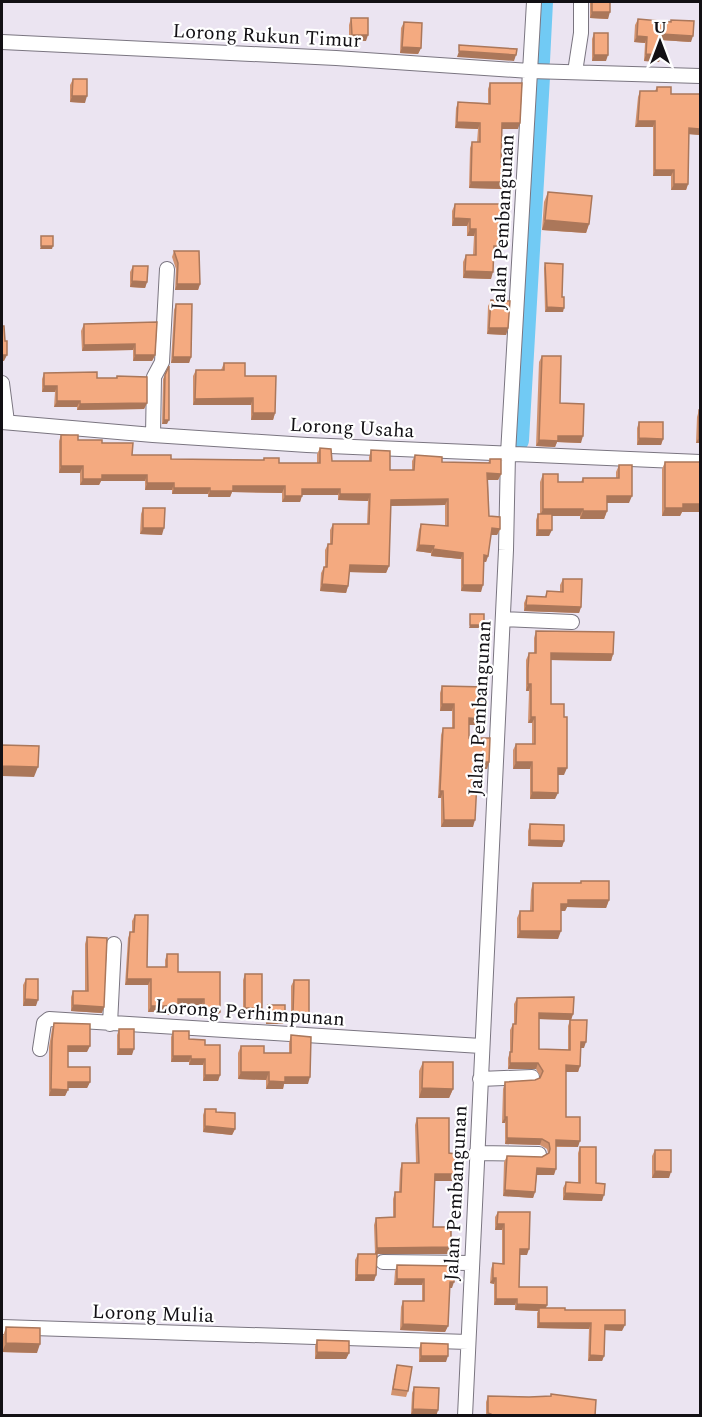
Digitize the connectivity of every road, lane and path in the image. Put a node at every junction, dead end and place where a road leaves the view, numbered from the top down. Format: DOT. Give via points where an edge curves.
graph roads {
  1 [pos="534,2"];
  2 [pos="581,2"];
  3 [pos="2,42"];
  4 [pos="530,71"];
  5 [pos="575,72"];
  6 [pos="700,76"];
  7 [pos="167,269"];
  8 [pos="2,383"];
  9 [pos="4,422"];
  10 [pos="153,435"];
  11 [pos="508,454"];
  12 [pos="700,462"];
  13 [pos="503,619"];
  14 [pos="572,622"];
  15 [pos="114,944"];
  16 [pos="110,1024"];
  17 [pos="481,1046"];
  18 [pos="40,1049"];
  19 [pos="532,1077"];
  20 [pos="480,1079"];
  21 [pos="476,1153"];
  22 [pos="539,1154"];
  23 [pos="383,1262"];
  24 [pos="472,1263"];
  25 [pos="2,1327"];
  26 [pos="468,1342"];
  27 [pos="465,1416"];
  1 -- 4 [label="street, Jalan Pembangunan"];
  2 -- 5 [label="street"];
  3 -- 4 [label="street, Lorong Rukun Timur"];
  4 -- 5 [label="street, Lorong Rukun Timur"];
  4 -- 11 [label="street, Jalan Pembangunan"];
  5 -- 6 [label="street, Lorong Rukun Timur"];
  7 -- 10 [label="street" via="162,362 153,376"];
  8 -- 9 [label="street"];
  9 -- 10 [label="street, Lorong Usaha"];
  10 -- 11 [label="street, Lorong Usaha"];
  11 -- 12 [label="street, Lorong Usaha"];
  11 -- 13 [label="street, Jalan Pembangunan"];
  13 -- 14 [label="street"];
  13 -- 17 [label="street, Jalan Pembangunan"];
  15 -- 16 [label="street"];
  16 -- 17 [label="street, Lorong Perhimpunan"];
  16 -- 18 [label="street, Lorong Perhimpunan" via="46,1020"];
  17 -- 20 [label="street, Jalan Pembangunan"];
  19 -- 20 [label="street"];
  20 -- 21 [label="street, Jalan Pembangunan"];
  21 -- 22 [label="street"];
  21 -- 24 [label="street, Jalan Pembangunan"];
  23 -- 24 [label="street"];
  24 -- 26 [label="street, Jalan Pembangunan"];
  25 -- 26 [label="street, Lorong Mulia"];
  26 -- 27 [label="street, Jalan Pembangunan"];
}
